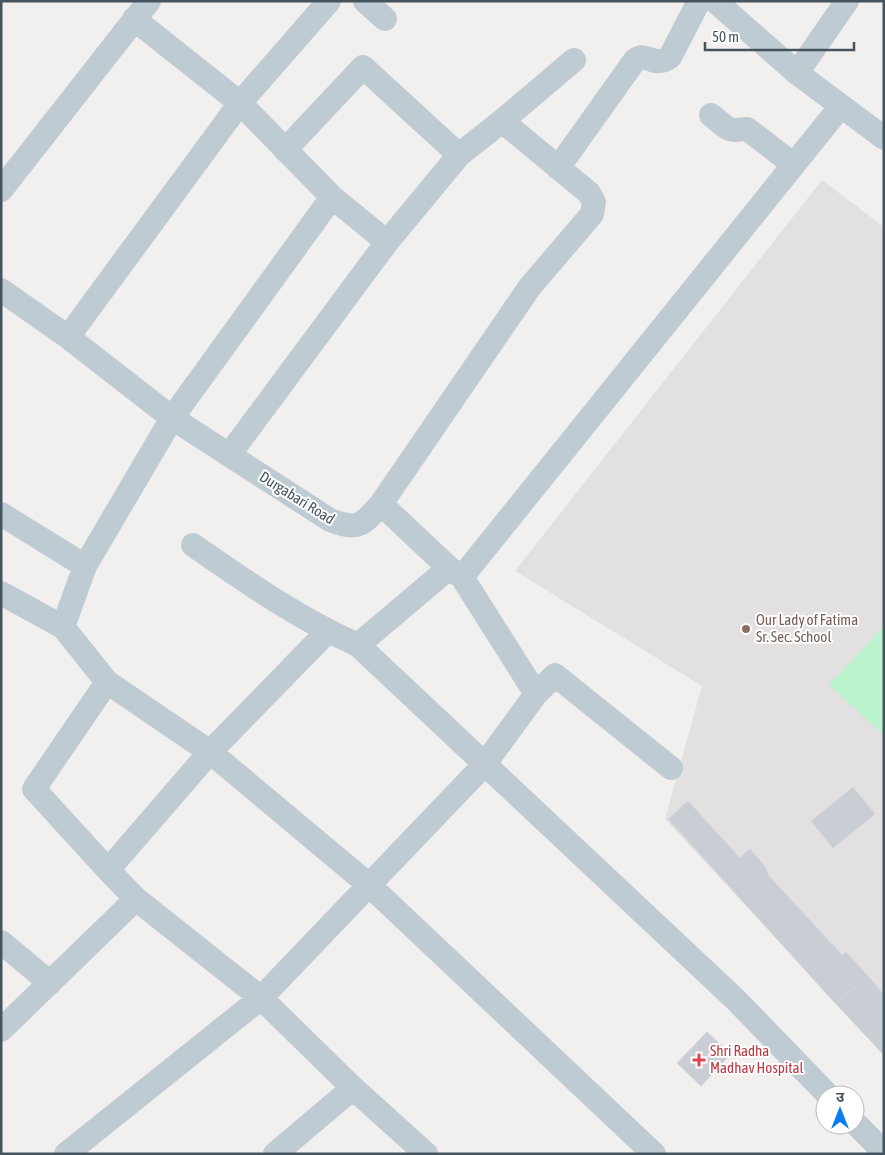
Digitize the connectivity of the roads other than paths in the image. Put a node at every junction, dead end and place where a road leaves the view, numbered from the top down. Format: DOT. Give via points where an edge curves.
graph roads {
  1 [pos="149,1"];
  2 [pos="329,1"];
  3 [pos="365,1"];
  4 [pos="699,1"];
  5 [pos="715,1"];
  6 [pos="848,1"];
  7 [pos="134,19"];
  8 [pos="385,19"];
  9 [pos="574,60"];
  10 [pos="797,73"];
  11 [pos="240,103"];
  12 [pos="841,106"];
  13 [pos="711,115"];
  14 [pos="502,120"];
  15 [pos="884,138"];
  16 [pos="285,150"];
  17 [pos="459,155"];
  18 [pos="793,164"];
  19 [pos="558,168"];
  20 [pos="1,190"];
  21 [pos="332,197"];
  22 [pos="387,242"];
  23 [pos="1,290"];
  24 [pos="68,337"];
  25 [pos="172,418"];
  26 [pos="229,455"];
  27 [pos="381,504"];
  28 [pos="1,514"];
  29 [pos="193,545"];
  30 [pos="85,566"];
  31 [pos="455,573"];
  32 [pos="1,593"];
  33 [pos="63,627"];
  34 [pos="327,632"];
  35 [pos="358,645"];
  36 [pos="107,682"];
  37 [pos="536,694"];
  38 [pos="210,752"];
  39 [pos="484,765"];
  40 [pos="671,768"];
  41 [pos="108,870"];
  42 [pos="369,885"];
  43 [pos="136,899"];
  44 [pos="1,942"];
  45 [pos="50,983"];
  46 [pos="261,998"];
  47 [pos="1,1030"];
  48 [pos="818,1085"];
  49 [pos="353,1088"];
  50 [pos="865,1133"];
  51 [pos="884,1152"];
  52 [pos="66,1154"];
  53 [pos="275,1154"];
  54 [pos="426,1154"];
  55 [pos="654,1154"];
  1 -- 7 [label="street"];
  2 -- 11 [label="street"];
  3 -- 8 [label="street"];
  4 -- 19 [label="street" via="670,57 663,62 644,57 635,60"];
  5 -- 10 [label="street"];
  6 -- 10 [label="street"];
  7 -- 11 [label="street"];
  7 -- 20 [label="street"];
  9 -- 14 [label="street"];
  10 -- 12 [label="street"];
  11 -- 16 [label="street"];
  11 -- 24 [label="street"];
  12 -- 15 [label="street"];
  12 -- 18 [label="street"];
  13 -- 18 [label="street" via="727,127 748,129"];
  14 -- 17 [label="street"];
  14 -- 19 [label="street, Durgabari Road"];
  16 -- 17 [label="street" via="363,67"];
  16 -- 21 [label="street"];
  17 -- 22 [label="street"];
  18 -- 31 [label="street"];
  19 -- 27 [label="street, Durgabari Road" via="589,193 594,202 592,214 529,288"];
  21 -- 22 [label="street"];
  21 -- 25 [label="street"];
  22 -- 26 [label="street"];
  23 -- 24 [label="street, Durgabari Road"];
  24 -- 25 [label="street, Durgabari Road"];
  25 -- 26 [label="street, Durgabari Road"];
  25 -- 30 [label="street"];
  26 -- 27 [label="street, Durgabari Road" via="330,520 347,527 363,524"];
  27 -- 31 [label="street"];
  28 -- 30 [label="street"];
  29 -- 34 [label="street"];
  30 -- 33 [label="street"];
  31 -- 35 [label="street"];
  31 -- 37 [label="street"];
  32 -- 33 [label="street"];
  33 -- 36 [label="street"];
  34 -- 35 [label="street"];
  34 -- 38 [label="street"];
  35 -- 39 [label="street"];
  36 -- 38 [label="street"];
  36 -- 41 [label="street" via="34,789"];
  37 -- 39 [label="street"];
  37 -- 40 [label="street" via="555,675"];
  38 -- 41 [label="street"];
  38 -- 42 [label="street"];
  39 -- 42 [label="street"];
  39 -- 48 [label="street" via="736,1000"];
  41 -- 43 [label="street"];
  42 -- 46 [label="street"];
  42 -- 55 [label="street"];
  43 -- 45 [label="street"];
  43 -- 46 [label="street"];
  44 -- 45 [label="street"];
  45 -- 47 [label="street"];
  46 -- 49 [label="street"];
  46 -- 52 [label="street"];
  49 -- 53 [label="street"];
  49 -- 54 [label="street"];
  50 -- 51 [label="street"];
}
